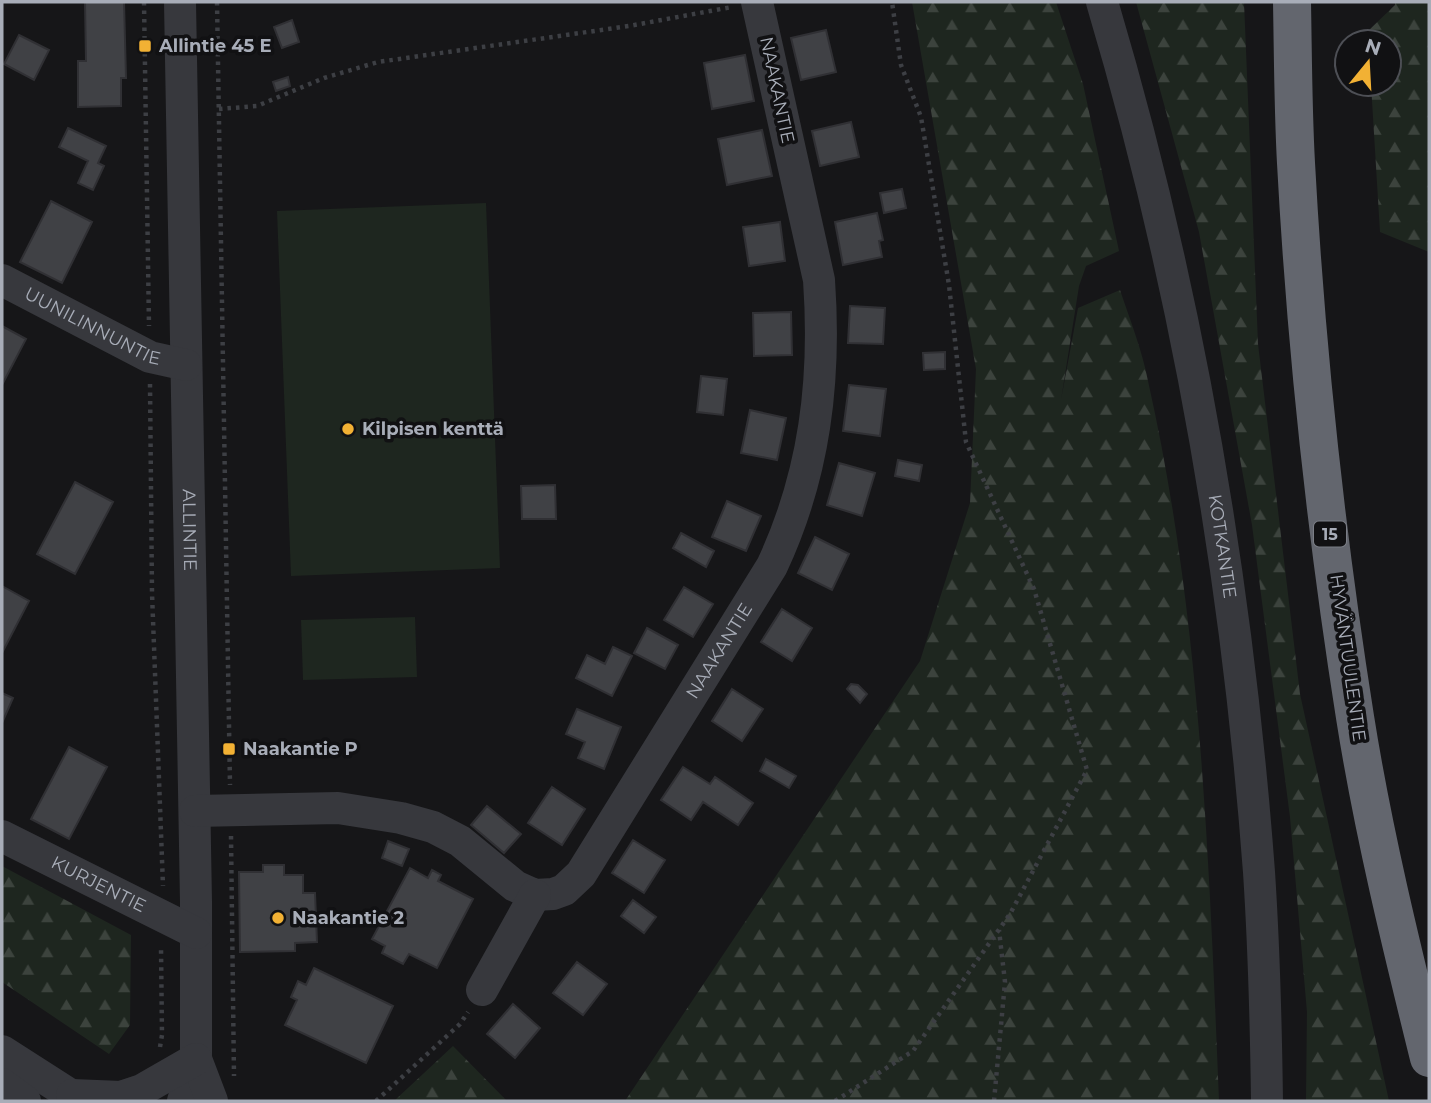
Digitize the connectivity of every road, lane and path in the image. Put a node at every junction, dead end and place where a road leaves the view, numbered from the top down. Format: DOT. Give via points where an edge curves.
graph roads {
  1 [pos="144,2"];
  2 [pos="180,2"];
  3 [pos="217,2"];
  4 [pos="892,2"];
  5 [pos="1102,2"];
  6 [pos="1292,2"];
  7 [pos="751,3"];
  8 [pos="219,109"];
  9 [pos="2,280"];
  10 [pos="150,357"];
  11 [pos="186,365"];
  12 [pos="230,810"];
  13 [pos="195,811"];
  14 [pos="2,836"];
  15 [pos="535,895"];
  16 [pos="161,916"];
  17 [pos="999,929"];
  18 [pos="196,933"];
  19 [pos="482,990"];
  20 [pos="2,1051"];
  21 [pos="159,1051"];
  22 [pos="1429,1058"];
  23 [pos="196,1059"];
  24 [pos="2,1084"];
  25 [pos="223,1094"];
  26 [pos="76,1098"];
  27 [pos="25,1101"];
  28 [pos="183,1101"];
  29 [pos="376,1101"];
  30 [pos="835,1101"];
  31 [pos="994,1101"];
  32 [pos="1268,1101"];
  1 -- 10 [label="path"];
  2 -- 11 [label="street, ALLINTIE"];
  3 -- 8 [label="path"];
  4 -- 17 [label="path" via="901,65 921,117 949,285 966,442 1034,589 1087,771"];
  5 -- 32 [label="street, KOTKANTIE" via="1174,286 1209,457 1254,817"];
  6 -- 22 [label="highway, HYVÄNTUULENTIE / 15" via="1305,308 1322,475 1355,718 1381,855"];
  7 -- 8 [label="path" via="629,26 377,61 257,106"];
  7 -- 15 [label="street, NAAKANTIE" via="818,279 821,368 802,488 772,565 581,874 564,890"];
  8 -- 12 [label="path"];
  9 -- 10 [label="street, UUNILINNUNTIE"];
  10 -- 11 [label="street, UUNILINNUNTIE"];
  10 -- 16 [label="path"];
  11 -- 13 [label="street, ALLINTIE"];
  12 -- 13 [label="street"];
  12 -- 15 [label="street" via="338,808 401,818 460,841 515,886"];
  12 -- 25 [label="path"];
  13 -- 18 [label="street, ALLINTIE"];
  14 -- 16 [label="street, KURJENTIE"];
  15 -- 19 [label="street"];
  16 -- 18 [label="street, KURJENTIE"];
  16 -- 21 [label="path"];
  17 -- 30 [label="path" via="913,1051"];
  17 -- 31 [label="path" via="1005,982"];
  18 -- 23 [label="street, ALLINTIE"];
  19 -- 29 [label="path" via="460,1024"];
  20 -- 26 [label="street"];
  23 -- 25 [label="street, ALLINTIE"];
  23 -- 26 [label="street" via="121,1097"];
  23 -- 28 [label="street, ALLINTIE"];
  24 -- 27 [label="street"];
}
